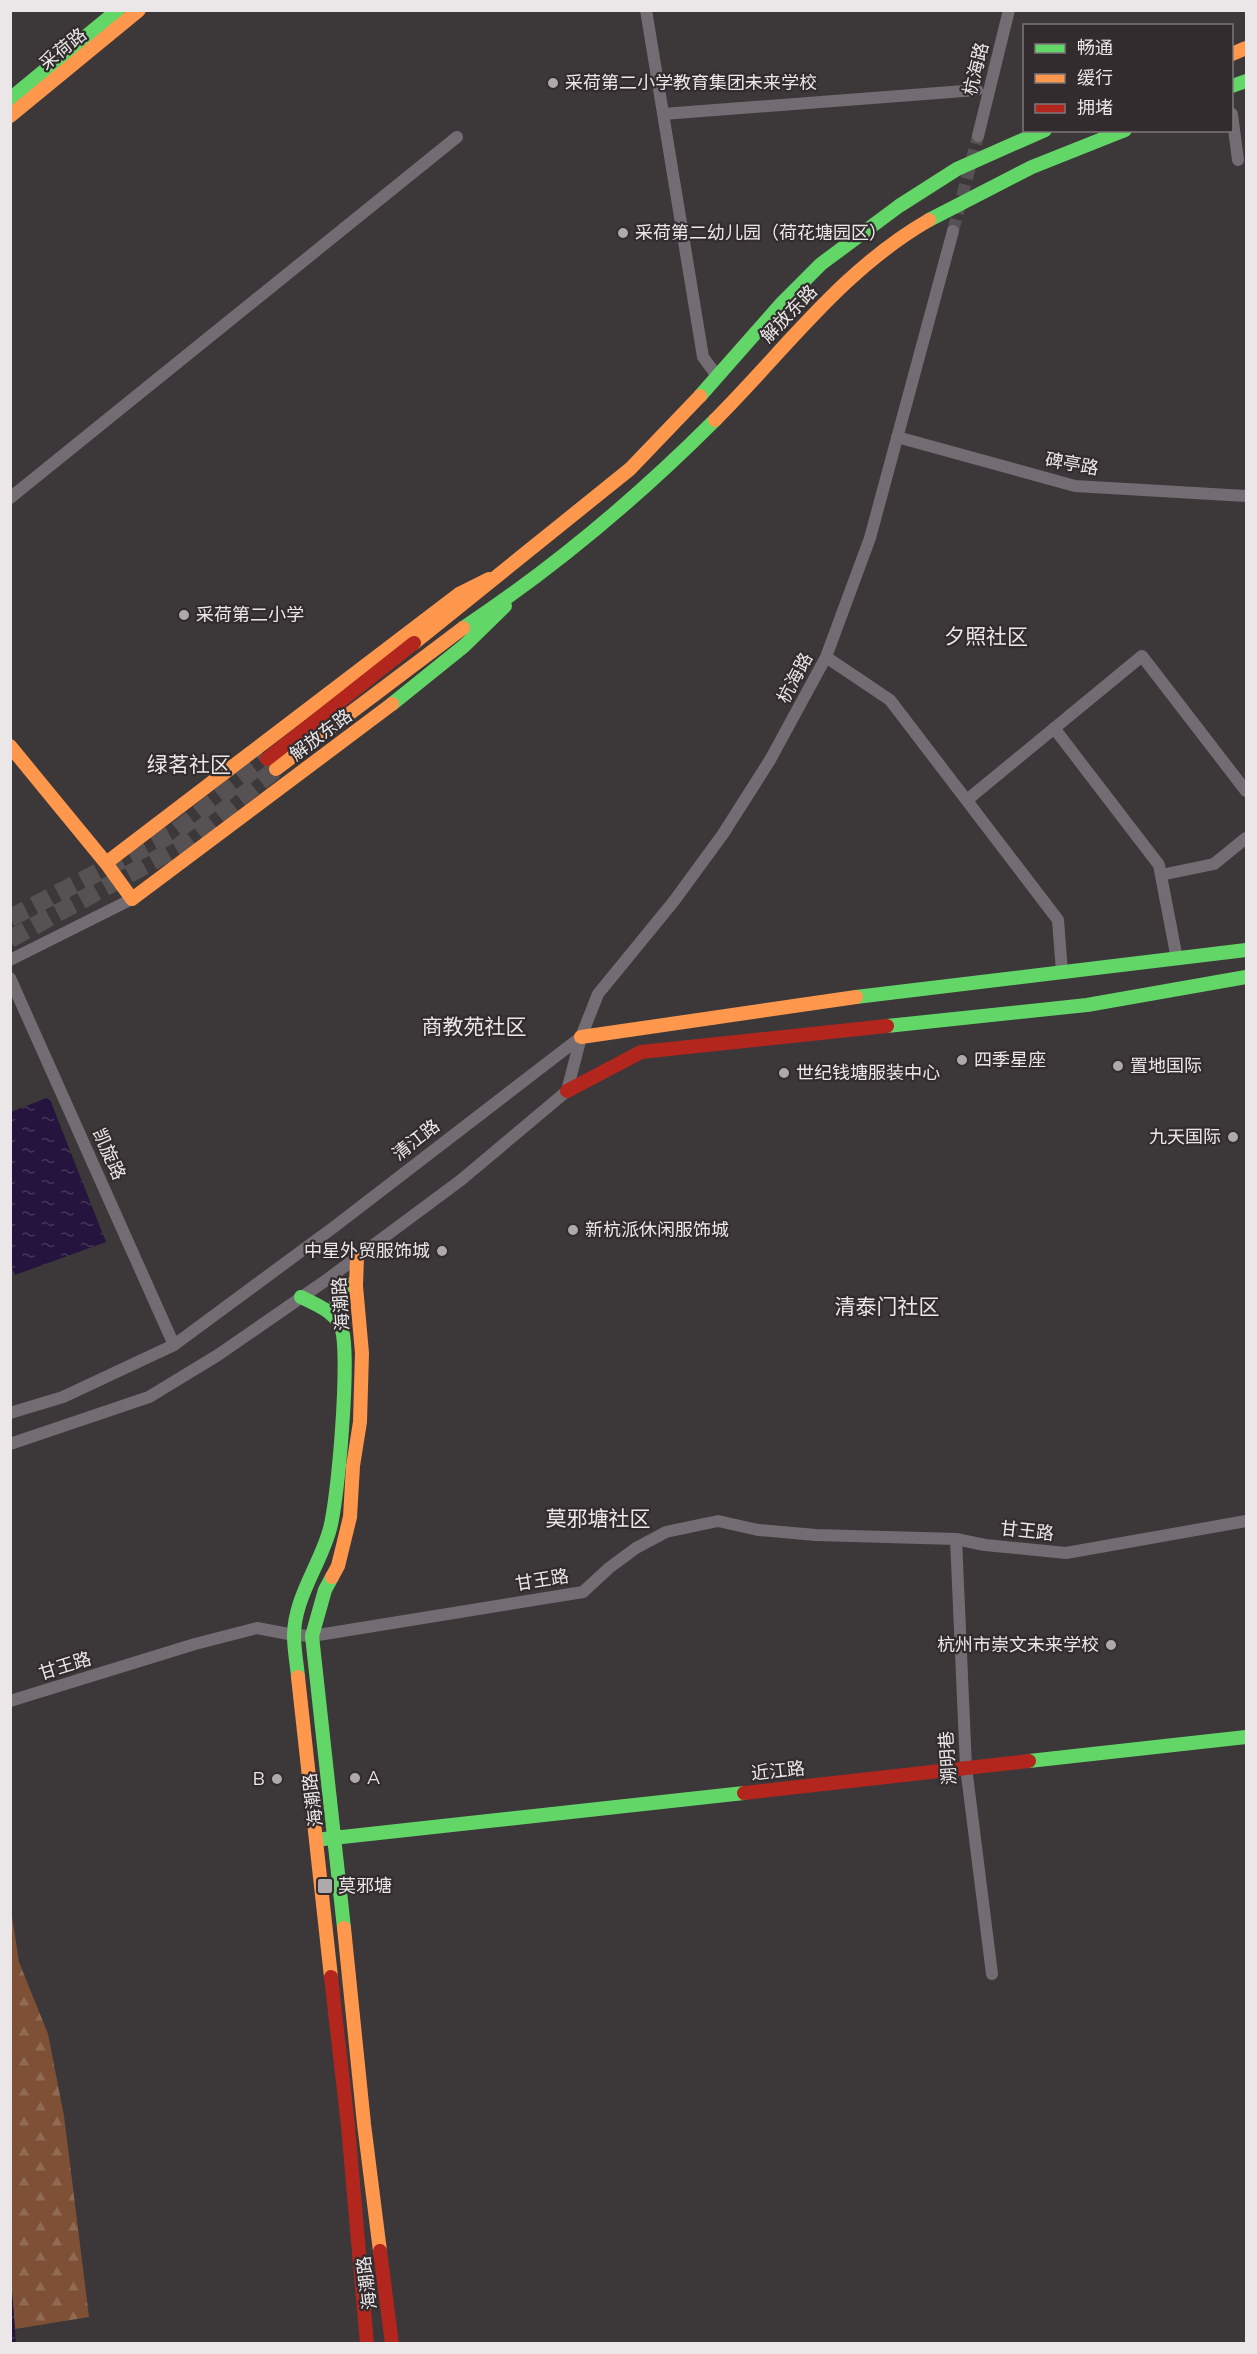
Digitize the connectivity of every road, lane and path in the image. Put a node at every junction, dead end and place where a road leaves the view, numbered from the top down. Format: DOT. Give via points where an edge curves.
graph roads {
  1 [pos="118,10"];
  2 [pos="139,10"];
  3 [pos="646,10"];
  4 [pos="1009,10"];
  5 [pos="977,90"];
  6 [pos="10,99"];
  7 [pos="663,114"];
  8 [pos="10,116"];
  9 [pos="1233,122"];
  10 [pos="1040,132"];
  11 [pos="1120,132"];
  12 [pos="457,136"];
  13 [pos="978,136"];
  14 [pos="1238,160"];
  15 [pos="953,231"];
  16 [pos="717,376"];
  17 [pos="897,437"];
  18 [pos="1246,496"];
  19 [pos="10,498"];
  20 [pos="508,569"];
  21 [pos="523,588"];
  22 [pos="826,657"];
  23 [pos="1054,728"];
  24 [pos="10,746"];
  25 [pos="1246,791"];
  26 [pos="967,801"];
  27 [pos="1246,838"];
  28 [pos="106,863"];
  29 [pos="1161,875"];
  30 [pos="132,899"];
  31 [pos="1246,951"];
  32 [pos="1177,959"];
  33 [pos="10,960"];
  34 [pos="1062,972"];
  35 [pos="1246,977"];
  36 [pos="10,978"];
  37 [pos="582,1037"];
  38 [pos="567,1091"];
  39 [pos="357,1257"];
  40 [pos="356,1287"];
  41 [pos="301,1297"];
  42 [pos="341,1327"];
  43 [pos="174,1345"];
  44 [pos="10,1413"];
  45 [pos="10,1444"];
  46 [pos="1246,1521"];
  47 [pos="956,1539"];
  48 [pos="294,1635"];
  49 [pos="312,1636"];
  50 [pos="10,1701"];
  51 [pos="1246,1737"];
  52 [pos="966,1767"];
  53 [pos="335,1838"];
  54 [pos="315,1840"];
  55 [pos="992,1974"];
  56 [pos="367,2343"];
  57 [pos="392,2343"];
  1 -- 6 [label="main road, 采荷路"];
  2 -- 8 [label="main road, 采荷路"];
  3 -- 7 [label="street"];
  4 -- 13 [label="street, 杭海路"];
  5 -- 7 [label="street"];
  7 -- 16 [label="street" via="703,357"];
  9 -- 14 [label="street"];
  10 -- 16 [label="main road, 解放东路" via="957,169 821,264"];
  11 -- 21 [label="main road, 解放东路" via="1032,167 891,244 809,317 671,464"];
  12 -- 19 [label="street"];
  15 -- 17 [label="street, 杭海路"];
  16 -- 20 [label="main road, 解放东路" via="630,469"];
  17 -- 18 [label="street, 碑亭路" via="1075,486"];
  17 -- 22 [label="street, 杭海路" via="870,538"];
  20 -- 21 [label="main road, 解放东路" via="271,764"];
  20 -- 28 [label="main road, 解放东路" via="459,594"];
  21 -- 30 [label="main road, 解放东路" via="455,653 366,724"];
  22 -- 26 [label="street" via="891,700"];
  22 -- 37 [label="street, 杭海路" via="770,760 723,834 598,994"];
  23 -- 25 [label="street" via="1142,656"];
  23 -- 26 [label="street"];
  23 -- 29 [label="street" via="1159,865"];
  24 -- 28 [label="main road"];
  26 -- 34 [label="street" via="1058,920"];
  27 -- 29 [label="street" via="1214,864"];
  28 -- 30 [label="main road"];
  29 -- 32 [label="street"];
  30 -- 33 [label="street"];
  31 -- 32 [label="main road, 清江路"];
  32 -- 34 [label="main road, 清江路"];
  34 -- 37 [label="main road, 清江路"];
  35 -- 38 [label="main road" via="1087,1005 641,1052"];
  36 -- 43 [label="street, 凯旋路"];
  37 -- 38 [label="street, 杭海路"];
  37 -- 43 [label="street, 清江路"];
  38 -- 39 [label="street" via="461,1180"];
  39 -- 40 [label="main road, 海潮路"];
  39 -- 41 [label="street"];
  40 -- 42 [label="main road" via="345,1284 337,1292"];
  40 -- 49 [label="main road, 海潮路" via="362,1353 360,1422 350,1517 338,1566 325,1590"];
  41 -- 42 [label="main road, 海潮路" via="328,1311"];
  41 -- 45 [label="street" via="149,1397"];
  42 -- 48 [label="main road, 海潮路" via="346,1366 330,1531 300,1604"];
  43 -- 44 [label="street, 清江路" via="63,1397"];
  46 -- 47 [label="street, 甘王路" via="1066,1553"];
  47 -- 49 [label="street, 甘王路" via="816,1535 758,1530 718,1521 666,1532 636,1548 583,1592"];
  47 -- 52 [label="street, 溯明巷"];
  48 -- 49 [label="street, 甘王路"];
  48 -- 50 [label="street, 甘王路" via="257,1628"];
  48 -- 54 [label="main road, 海潮路"];
  49 -- 53 [label="main road, 海潮路"];
  51 -- 52 [label="main road, 近江路"];
  52 -- 53 [label="main road, 近江路"];
  52 -- 55 [label="street, 溯明巷"];
  53 -- 54 [label="main road, 近江路"];
  53 -- 57 [label="main road, 海潮路" via="364,2124"];
  54 -- 56 [label="main road, 海潮路" via="348,2126"];
}
